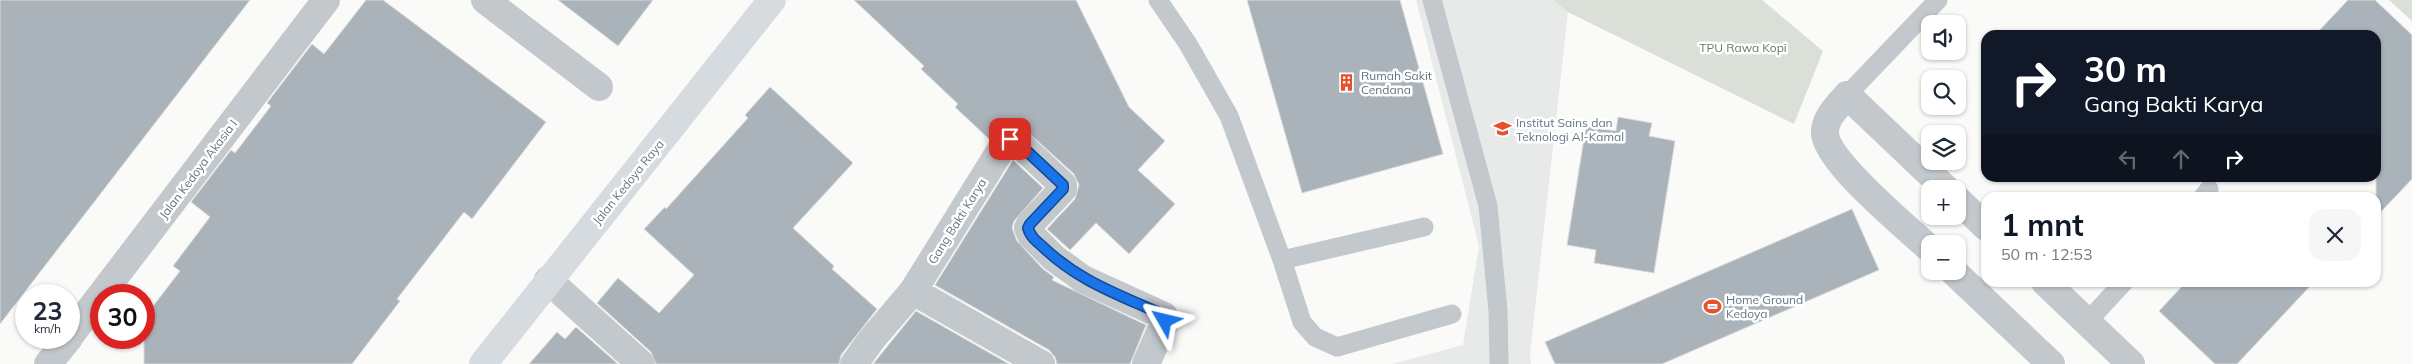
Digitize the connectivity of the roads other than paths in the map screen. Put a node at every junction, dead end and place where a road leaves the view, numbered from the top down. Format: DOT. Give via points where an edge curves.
graph roads {
  1 [pos="326,0"];
  2 [pos="485,0"];
  3 [pos="772,0"];
  4 [pos="1158,0"];
  5 [pos="1432,0"];
  6 [pos="1938,0"];
  7 [pos="599,87"];
  8 [pos="1847,95"];
  9 [pos="1937,180"];
  10 [pos="1966,208"];
  11 [pos="1981,222"];
  12 [pos="1424,227"];
  13 [pos="1921,241"];
  14 [pos="1282,260"];
  15 [pos="548,280"];
  16 [pos="1962,280"];
  17 [pos="2050,287"];
  18 [pos="2119,287"];
  19 [pos="913,291"];
  20 [pos="1452,314"];
  21 [pos="2087,322"];
  22 [pos="80,323"];
  23 [pos="60,349"];
  24 [pos="48,364"];
  25 [pos="483,364"];
  26 [pos="641,364"];
  27 [pos="854,364"];
  28 [pos="1041,364"];
  29 [pos="1146,364"];
  30 [pos="1499,364"];
  31 [pos="2051,364"];
  32 [pos="2131,364"];
  1 -- 22 [label="street, Jalan Kedoya Akasia I"];
  2 -- 7 [label="street"];
  3 -- 15 [label="street, Jalan Kedoya Raya"];
  4 -- 14 [label="lane" via="1188,44 1229,116"];
  5 -- 30 [label="lane" via="1488,206 1498,311"];
  6 -- 8 [label="lane"];
  8 -- 9 [label="street"];
  8 -- 13 [label="street" via="1828,118 1825,133 1829,148 1843,167"];
  10 -- 11 [label="street"];
  12 -- 14 [label="lane"];
  14 -- 20 [label="lane" via="1302,322 1315,337 1337,347"];
  15 -- 25 [label="street, Jalan Kedoya Raya"];
  15 -- 26 [label="street"];
  16 -- 31 [label="street"];
  17 -- 21 [label="street"];
  18 -- 21 [label="lane"];
  19 -- 27 [label="street, Gang Bakti Karya"];
  19 -- 28 [label="street"];
  19 -- 29 [label="street, Gang Bakti Karya" via="1010,139 1063,185 1063,189 1030,224 1031,235 1054,258 1083,279 1164,316 1165,321"];
  21 -- 32 [label="street"];
  23 -- 24 [label="street, Jalan Kedoya Akasia I"];
}
